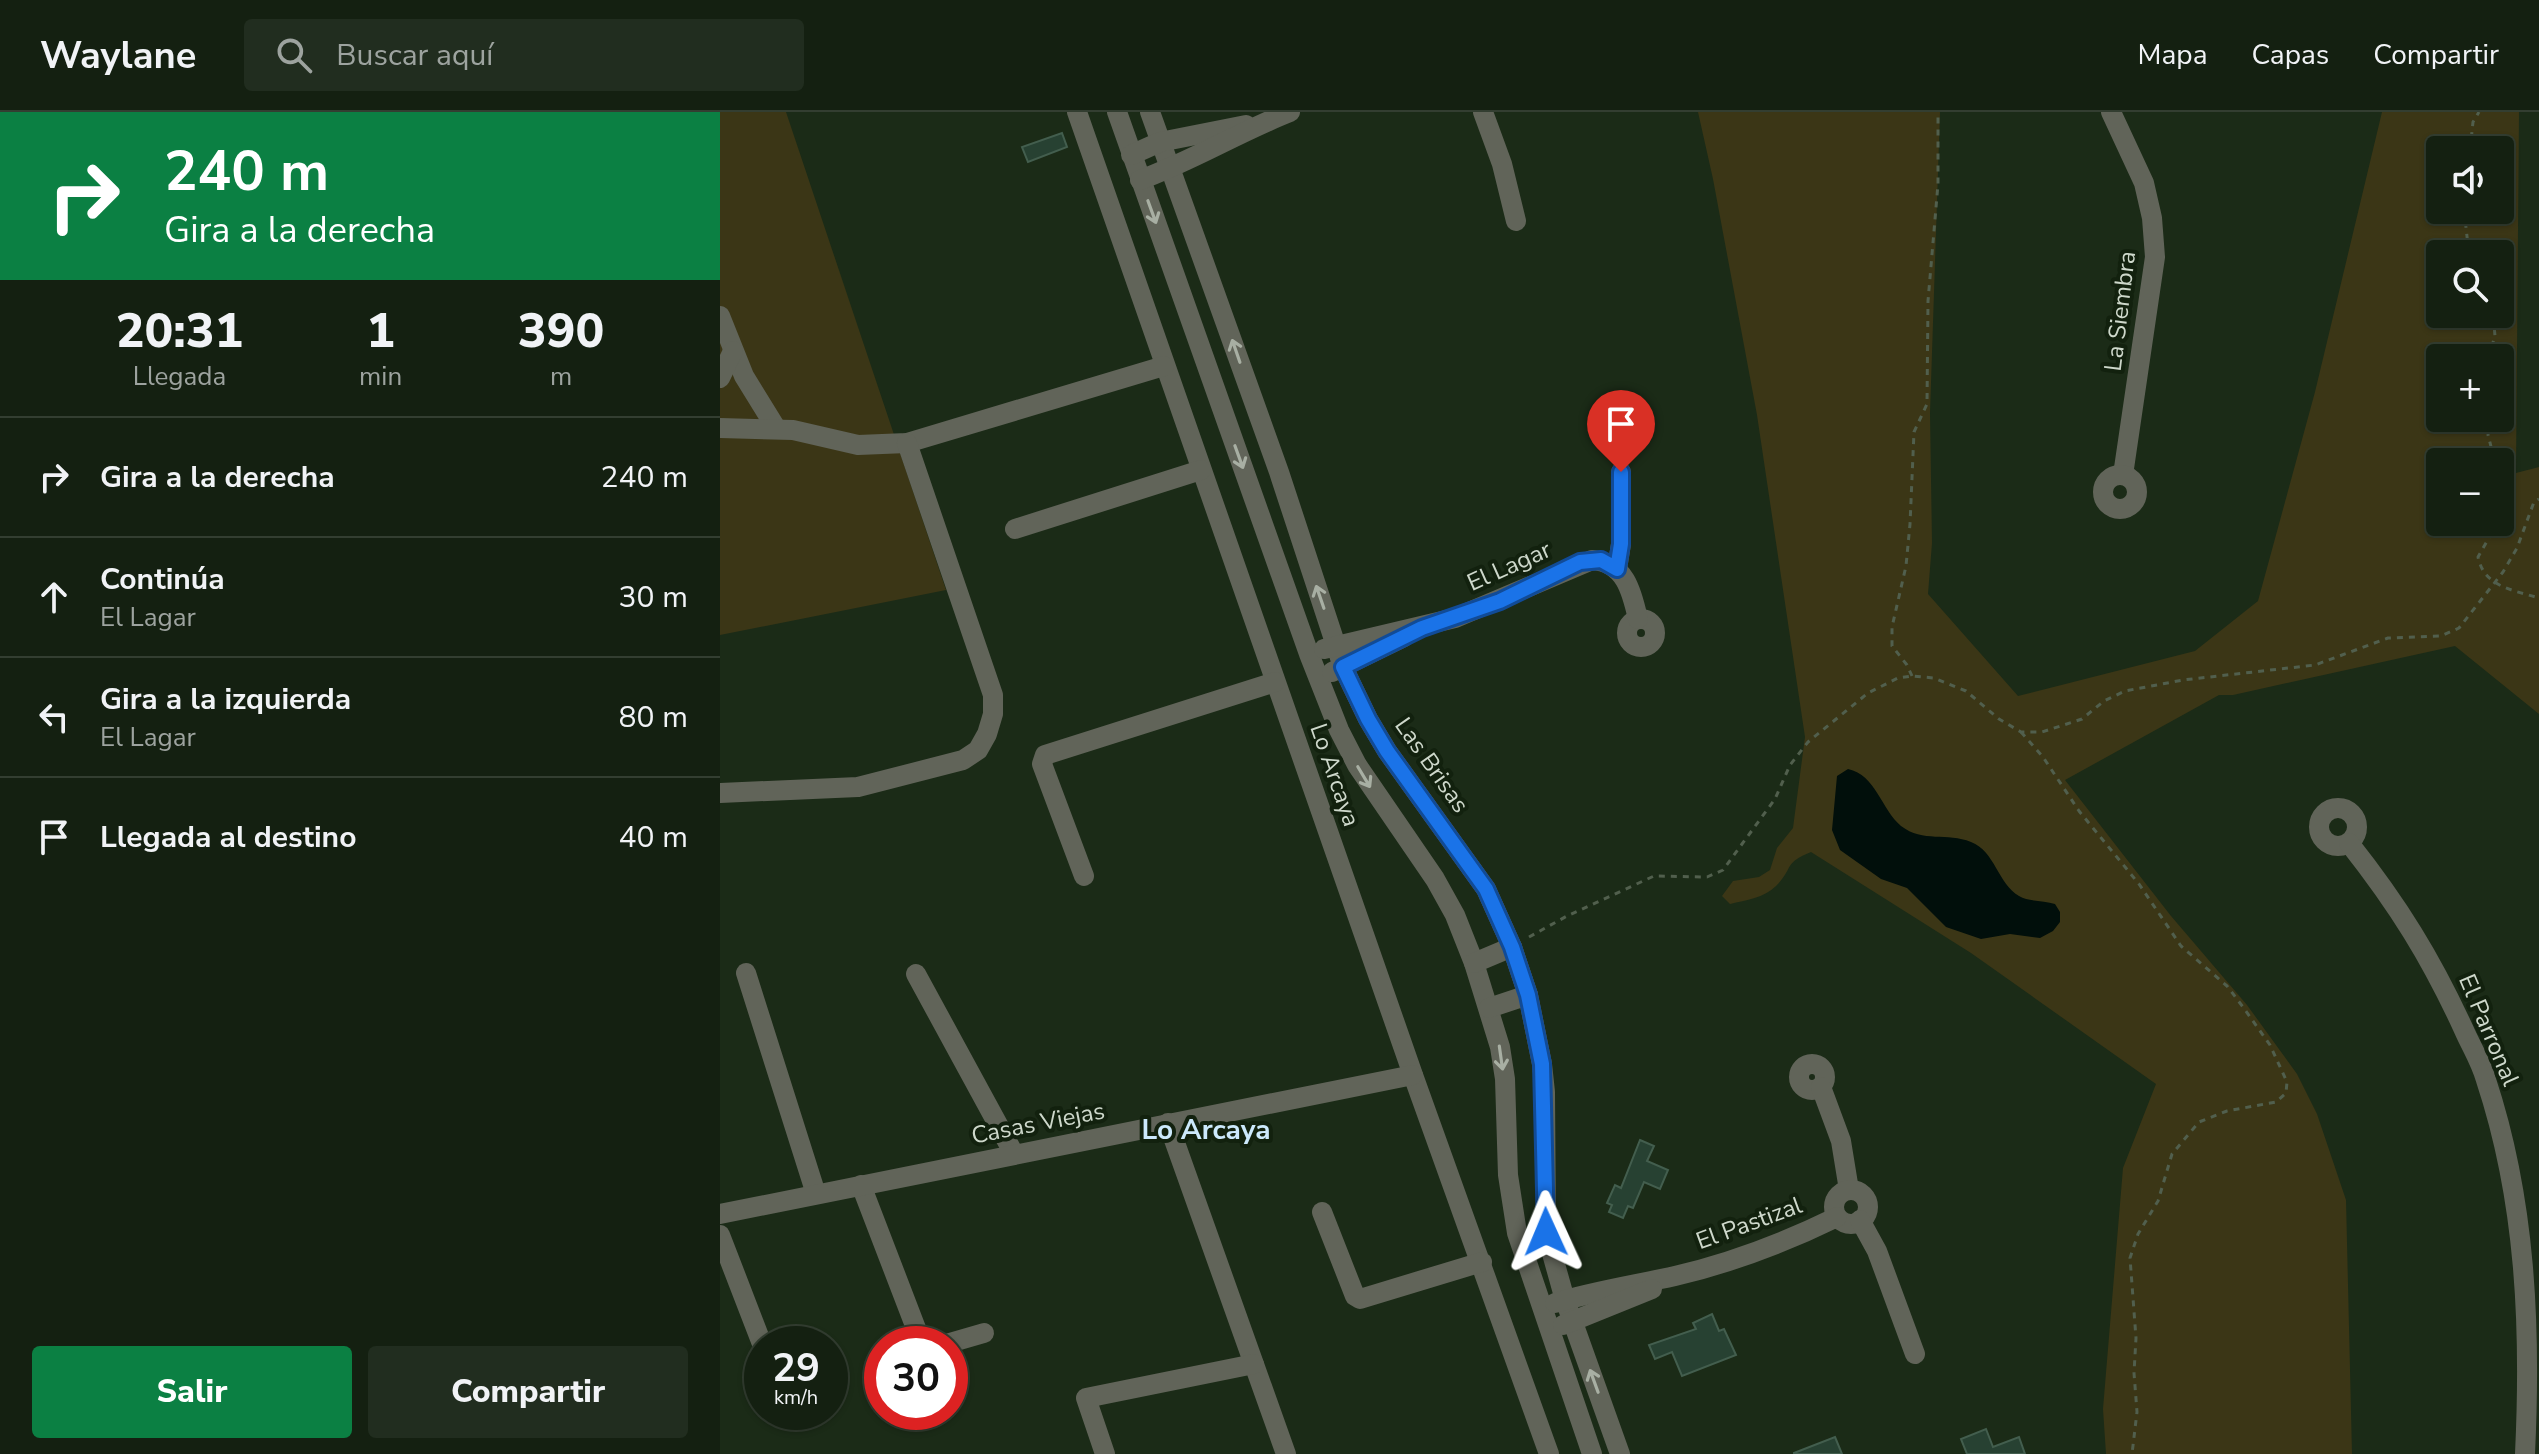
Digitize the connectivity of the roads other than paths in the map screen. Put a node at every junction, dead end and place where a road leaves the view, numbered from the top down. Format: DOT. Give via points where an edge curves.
graph roads {
  1 [pos="1077,112"];
  2 [pos="1117,112"];
  3 [pos="1150,112"];
  4 [pos="1290,112"];
  5 [pos="1483,112"];
  6 [pos="2111,112"];
  7 [pos="1258,124"];
  8 [pos="1160,142"];
  9 [pos="1131,155"];
  10 [pos="1169,169"];
  11 [pos="1140,180"];
  12 [pos="1516,221"];
  13 [pos="720,316"];
  14 [pos="733,351"];
  15 [pos="1164,366"];
  16 [pos="720,378"];
  17 [pos="720,428"];
  18 [pos="776,428"];
  19 [pos="907,443"];
  20 [pos="1201,470"];
  21 [pos="1621,472"];
  22 [pos="2123,475"];
  23 [pos="1015,529"];
  24 [pos="1617,569"];
  25 [pos="1638,619"];
  26 [pos="1422,628"];
  27 [pos="1336,644"];
  28 [pos="1309,654"];
  29 [pos="1343,667"];
  30 [pos="1318,679"];
  31 [pos="1275,682"];
  32 [pos="720,793"];
  33 [pos="2349,843"];
  34 [pos="1084,876"];
  35 [pos="1512,947"];
  36 [pos="1474,963"];
  37 [pos="746,973"];
  38 [pos="916,974"];
  39 [pos="1528,995"];
  40 [pos="1489,1008"];
  41 [pos="1413,1075"];
  42 [pos="1821,1087"];
  43 [pos="1168,1123"];
  44 [pos="1014,1154"];
  45 [pos="861,1185"];
  46 [pos="1849,1190"];
  47 [pos="816,1194"];
  48 [pos="1322,1212"];
  49 [pos="720,1214"];
  50 [pos="1837,1217"];
  51 [pos="1860,1220"];
  52 [pos="720,1235"];
  53 [pos="1482,1262"];
  54 [pos="1677,1276"];
  55 [pos="1565,1300"];
  56 [pos="1540,1308"];
  57 [pos="1573,1322"];
  58 [pos="755,1326"];
  59 [pos="915,1326"];
  60 [pos="1549,1329"];
  61 [pos="984,1333"];
  62 [pos="968,1338"];
  63 [pos="1915,1354"];
  64 [pos="1254,1364"];
  65 [pos="1105,1454"];
  66 [pos="1286,1454"];
  67 [pos="1549,1454"];
  68 [pos="1592,1454"];
  69 [pos="1620,1454"];
  70 [pos="2525,1454"];
  1 -- 15 [label="street, Lo Arcaya"];
  2 -- 9 [label="street"];
  3 -- 8 [label="street, Las Brisas"];
  4 -- 7 [label="street"];
  5 -- 12 [label="street"];
  6 -- 22 [label="street, La Siembra" via="2144,183 2155,257"];
  7 -- 8 [label="street"];
  7 -- 10 [label="street"];
  8 -- 9 [label="street"];
  8 -- 10 [label="street, Las Brisas"];
  9 -- 11 [label="street"];
  10 -- 11 [label="street"];
  27 -- 10 [label="street, Las Brisas, one-way"];
  11 -- 28 [label="street, one-way"];
  13 -- 14 [label="street"];
  14 -- 16 [label="street"];
  14 -- 18 [label="street"];
  15 -- 19 [label="street"];
  15 -- 20 [label="street, Lo Arcaya"];
  17 -- 18 [label="street"];
  18 -- 19 [label="street" via="858,445"];
  19 -- 32 [label="street" via="993,695 983,743 963,760 884,783"];
  20 -- 23 [label="street"];
  20 -- 31 [label="street, Lo Arcaya"];
  21 -- 24 [label="street"];
  24 -- 25 [label="street" via="1629,585"];
  24 -- 26 [label="street, El Lagar" via="1601,560 1580,562 1500,601"];
  26 -- 27 [label="street"];
  26 -- 29 [label="street"];
  27 -- 28 [label="street"];
  27 -- 29 [label="street, Las Brisas"];
  28 -- 30 [label="street"];
  29 -- 30 [label="street"];
  29 -- 35 [label="street, Las Brisas" via="1387,751 1486,889"];
  30 -- 36 [label="street, one-way" via="1357,765 1435,879"];
  31 -- 34 [label="street" via="1045,755 1042,764"];
  31 -- 41 [label="street, Lo Arcaya"];
  33 -- 70 [label="street, El Parronal" via="2395,901 2440,979 2486,1078 2510,1171 2523,1262 2529,1367"];
  35 -- 36 [label="street"];
  35 -- 39 [label="street, Las Brisas"];
  36 -- 40 [label="street"];
  37 -- 47 [label="street"];
  38 -- 44 [label="street"];
  39 -- 40 [label="street"];
  39 -- 55 [label="street, Las Brisas" via="1545,1092 1546,1232"];
  40 -- 56 [label="street, one-way" via="1505,1079 1512,1208"];
  41 -- 43 [label="street, Casas Viejas"];
  41 -- 53 [label="street, Lo Arcaya"];
  42 -- 46 [label="street" via="1841,1141"];
  43 -- 44 [label="street, Casas Viejas"];
  43 -- 64 [label="street"];
  44 -- 45 [label="street, Casas Viejas"];
  45 -- 47 [label="street, Casas Viejas"];
  45 -- 59 [label="street"];
  46 -- 50 [label="street" via="1837,1198"];
  46 -- 51 [label="street" via="1866,1201"];
  47 -- 49 [label="street, Casas Viejas"];
  48 -- 53 [label="street" via="1360,1299"];
  50 -- 51 [label="street" via="1851,1224"];
  50 -- 54 [label="street, El Pastizal" via="1796,1237"];
  51 -- 63 [label="street"];
  52 -- 58 [label="street"];
  53 -- 67 [label="street, Lo Arcaya"];
  54 -- 55 [label="street"];
  54 -- 57 [label="street"];
  55 -- 56 [label="street"];
  55 -- 57 [label="street, Las Brisas"];
  56 -- 60 [label="street"];
  57 -- 60 [label="street"];
  69 -- 57 [label="street, Las Brisas, one-way"];
  60 -- 68 [label="street"];
  61 -- 62 [label="street"];
  64 -- 65 [label="street" via="1086,1398"];
  64 -- 66 [label="street"];
}
